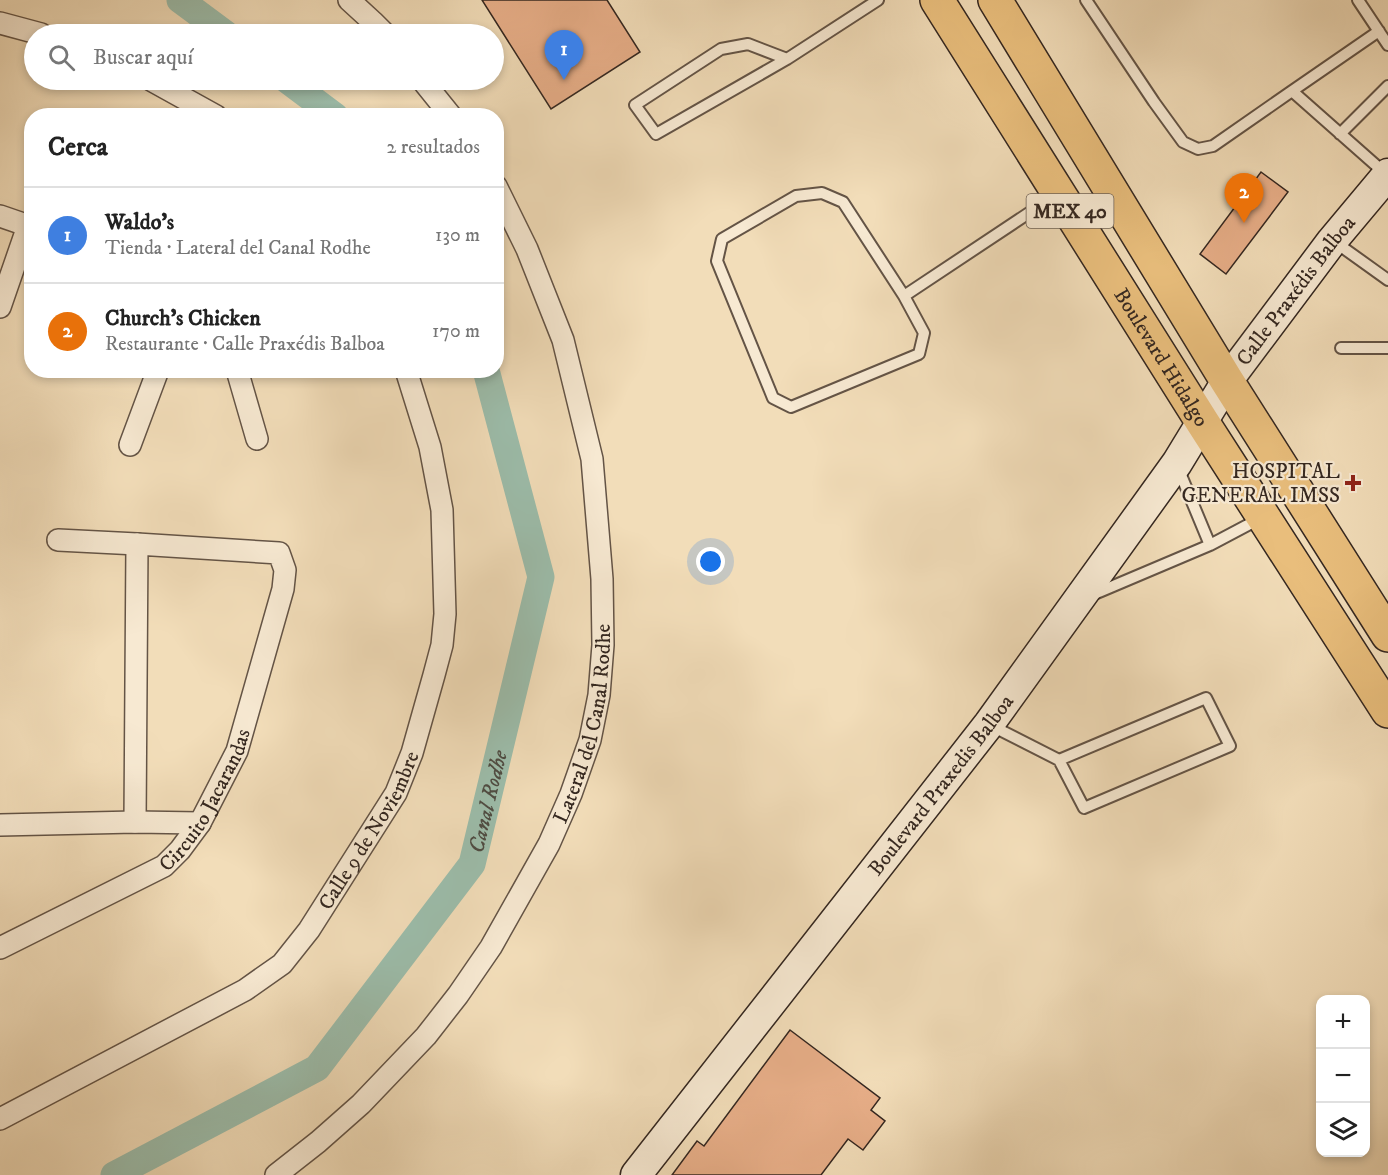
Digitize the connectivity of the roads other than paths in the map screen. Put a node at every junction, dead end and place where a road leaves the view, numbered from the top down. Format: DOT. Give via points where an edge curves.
graph roads {
  1 [pos="349,0"];
  2 [pos="878,0"];
  3 [pos="938,0"];
  4 [pos="995,0"];
  5 [pos="1086,0"];
  6 [pos="1358,0"];
  7 [pos="0,23"];
  8 [pos="376,24"];
  9 [pos="24,29"];
  10 [pos="1379,31"];
  11 [pos="1388,45"];
  12 [pos="787,59"];
  13 [pos="1388,86"];
  14 [pos="170,90"];
  15 [pos="430,90"];
  16 [pos="1292,91"];
  17 [pos="202,108"];
  18 [pos="445,108"];
  19 [pos="1340,134"];
  20 [pos="1387,175"];
  21 [pos="1059,193"];
  22 [pos="504,202"];
  23 [pos="0,216"];
  24 [pos="24,225"];
  25 [pos="1332,241"];
  26 [pos="24,243"];
  27 [pos="1388,280"];
  28 [pos="904,296"];
  29 [pos="0,307"];
  30 [pos="1341,348"];
  31 [pos="1388,348"];
  32 [pos="155,378"];
  33 [pos="239,378"];
  34 [pos="409,378"];
  35 [pos="1227,381"];
  36 [pos="1203,423"];
  37 [pos="257,439"];
  38 [pos="130,445"];
  39 [pos="1177,463"];
  40 [pos="1264,517"];
  41 [pos="58,540"];
  42 [pos="137,544"];
  43 [pos="1210,545"];
  44 [pos="1078,601"];
  45 [pos="1379,616"];
  46 [pos="1388,711"];
  47 [pos="989,724"];
  48 [pos="1059,760"];
  49 [pos="135,822"];
  50 [pos="200,822"];
  51 [pos="0,825"];
  52 [pos="0,948"];
  53 [pos="0,1119"];
  54 [pos="276,1175"];
  55 [pos="636,1175"];
  1 -- 8 [label="street"];
  2 -- 12 [label="lane"];
  3 -- 21 [label="main road, Boulevard Hidalgo / MEX 40"];
  4 -- 35 [label="main road, Boulevard Hidalgo / MEX 40"];
  5 -- 16 [label="lane" via="1183,142 1198,149 1213,146"];
  6 -- 10 [label="lane"];
  7 -- 9 [label="street"];
  10 -- 11 [label="lane"];
  10 -- 16 [label="lane"];
  12 -- 12 [label="lane" via="748,44 721,49 635,105 656,134"];
  13 -- 19 [label="lane"];
  14 -- 17 [label="street"];
  15 -- 18 [label="street"];
  16 -- 19 [label="lane"];
  19 -- 20 [label="lane"];
  20 -- 25 [label="main road, Calle Praxédis Balboa"];
  21 -- 28 [label="lane"];
  21 -- 36 [label="main road, Boulevard Hidalgo / MEX 40"];
  22 -- 54 [label="street, Lateral del Canal Rodhe" via="527,249 562,340 592,459 602,568 603,645 590,740 549,844 491,947 458,994 426,1036 362,1104"];
  23 -- 24 [label="street"];
  25 -- 27 [label="lane"];
  25 -- 35 [label="main road, Calle Praxédis Balboa"];
  26 -- 29 [label="street"];
  28 -- 28 [label="lane" via="924,333 919,354 791,407 773,398 768,387 717,261 722,239 796,196 822,192 843,202"];
  30 -- 31 [label="lane"];
  32 -- 38 [label="street"];
  33 -- 37 [label="street"];
  34 -- 53 [label="street, Calle 9 de Noviembre" via="437,480 444,542 445,614 442,645 428,700 396,793 309,930 282,963 245,990"];
  35 -- 36 [label="main road, Boulevard Praxedis Balboa"];
  35 -- 45 [label="main road, Boulevard Hidalgo / MEX 40"];
  36 -- 39 [label="main road, Boulevard Praxedis Balboa"];
  36 -- 40 [label="main road, Boulevard Hidalgo / MEX 40"];
  39 -- 43 [label="lane"];
  39 -- 44 [label="main road, Boulevard Praxedis Balboa"];
  40 -- 43 [label="lane"];
  40 -- 46 [label="main road, Boulevard Hidalgo / MEX 40"];
  41 -- 42 [label="street"];
  42 -- 49 [label="street"];
  42 -- 50 [label="street, Circuito Jacarandas" via="279,554 285,570 237,751"];
  43 -- 44 [label="lane"];
  44 -- 47 [label="main road, Boulevard Praxedis Balboa"];
  47 -- 48 [label="lane"];
  47 -- 55 [label="main road, Boulevard Praxedis Balboa"];
  48 -- 48 [label="lane" via="1206,698 1230,746 1084,808"];
  49 -- 50 [label="street"];
  49 -- 51 [label="street"];
  50 -- 52 [label="street, Circuito Jacarandas" via="164,866"];
}
